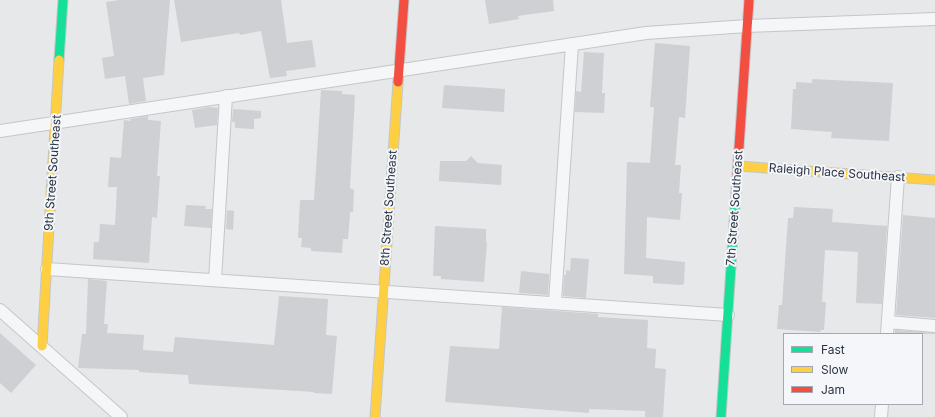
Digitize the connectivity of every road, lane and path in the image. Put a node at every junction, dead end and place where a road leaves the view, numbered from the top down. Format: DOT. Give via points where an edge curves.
graph roads {
  1 [pos="63,0"];
  2 [pos="404,0"];
  3 [pos="749,0"];
  4 [pos="935,19"];
  5 [pos="747,26"];
  6 [pos="572,44"];
  7 [pos="399,70"];
  8 [pos="226,96"];
  9 [pos="56,124"];
  10 [pos="0,131"];
  11 [pos="738,166"];
  12 [pos="898,177"];
  13 [pos="935,180"];
  14 [pos="47,269"];
  15 [pos="215,280"];
  16 [pos="383,290"];
  17 [pos="555,302"];
  18 [pos="0,310"];
  19 [pos="728,315"];
  20 [pos="935,326"];
  21 [pos="888,328"];
  22 [pos="42,346"];
  23 [pos="882,405"];
  24 [pos="121,417"];
  25 [pos="375,417"];
  26 [pos="721,417"];
  27 [pos="881,417"];
  1 -- 9 [label="street, 9th Street Southeast"];
  2 -- 7 [label="street, 8th Street Southeast"];
  3 -- 5 [label="street, 7th Street Southeast"];
  4 -- 5 [label="lane"];
  5 -- 6 [label="lane" via="646,33"];
  5 -- 11 [label="street, 7th Street Southeast"];
  6 -- 7 [label="lane"];
  6 -- 17 [label="lane"];
  7 -- 8 [label="lane"];
  7 -- 16 [label="street, 8th Street Southeast"];
  8 -- 9 [label="lane"];
  8 -- 15 [label="lane"];
  9 -- 10 [label="lane"];
  9 -- 14 [label="street, 9th Street Southeast"];
  11 -- 12 [label="street, Raleigh Place Southeast"];
  11 -- 19 [label="street, 7th Street Southeast"];
  12 -- 13 [label="street, Raleigh Place Southeast"];
  12 -- 21 [label="lane"];
  14 -- 15 [label="lane"];
  14 -- 22 [label="street, 9th Street Southeast"];
  15 -- 16 [label="lane"];
  16 -- 17 [label="lane"];
  16 -- 25 [label="street, 8th Street Southeast"];
  17 -- 19 [label="lane"];
  18 -- 22 [label="lane"];
  19 -- 26 [label="street, 7th Street Southeast"];
  20 -- 21 [label="lane"];
  22 -- 24 [label="lane"];
  23 -- 27 [label="lane"];
}
